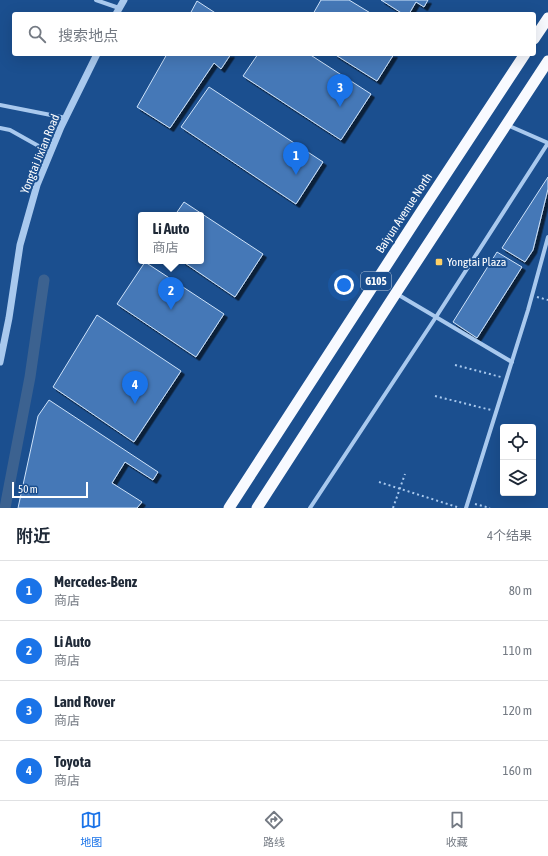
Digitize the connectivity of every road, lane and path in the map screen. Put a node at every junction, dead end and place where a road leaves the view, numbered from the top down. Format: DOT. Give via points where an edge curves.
graph roads {
  1 [pos="96,0"];
  2 [pos="124,0"];
  3 [pos="118,11"];
  4 [pos="548,18"];
  5 [pos="536,36"];
  6 [pos="96,56"];
  7 [pos="524,56"];
  8 [pos="548,61"];
  9 [pos="0,105"];
  10 [pos="66,118"];
  11 [pos="507,125"];
  12 [pos="0,128"];
  13 [pos="548,143"];
  14 [pos="51,153"];
  15 [pos="548,236"];
  16 [pos="396,293"];
  17 [pos="532,296"];
  18 [pos="548,300"];
  19 [pos="436,317"];
  20 [pos="0,362"];
  21 [pos="512,362"];
  22 [pos="455,365"];
  23 [pos="506,378"];
  24 [pos="435,396"];
  25 [pos="496,411"];
  26 [pos="405,474"];
  27 [pos="379,482"];
  28 [pos="400,488"];
  29 [pos="468,502"];
  30 [pos="229,508"];
  31 [pos="257,508"];
  32 [pos="310,508"];
  33 [pos="393,508"];
  34 [pos="461,508"];
  35 [pos="466,508"];
  36 [pos="490,508"];
  1 -- 3 [label="street"];
  2 -- 3 [label="street"];
  4 -- 5 [label="highway"];
  6 -- 10 [label="street, Yongtai Jixian Road"];
  7 -- 30 [label="highway, Baiyun Avenue North / G105"];
  8 -- 11 [label="highway, G105"];
  9 -- 10 [label="street"];
  10 -- 14 [label="street, Yongtai Jixian Road"];
  11 -- 13 [label="street"];
  11 -- 16 [label="highway, G105"];
  12 -- 14 [label="street" via="10,130"];
  13 -- 19 [label="street"];
  14 -- 20 [label="street, Yongtai Jixian Road" via="37,185 20,245"];
  15 -- 17 [label="street"];
  16 -- 19 [label="street"];
  16 -- 31 [label="highway, G105"];
  17 -- 18 [label="path"];
  17 -- 21 [label="street"];
  19 -- 21 [label="street"];
  19 -- 32 [label="street"];
  21 -- 23 [label="street"];
  22 -- 23 [label="path"];
  23 -- 25 [label="street"];
  24 -- 25 [label="path"];
  25 -- 29 [label="street"];
  26 -- 28 [label="path"];
  27 -- 28 [label="path"];
  28 -- 33 [label="path"];
  28 -- 34 [label="path"];
  29 -- 35 [label="street"];
  29 -- 36 [label="path"];
}
